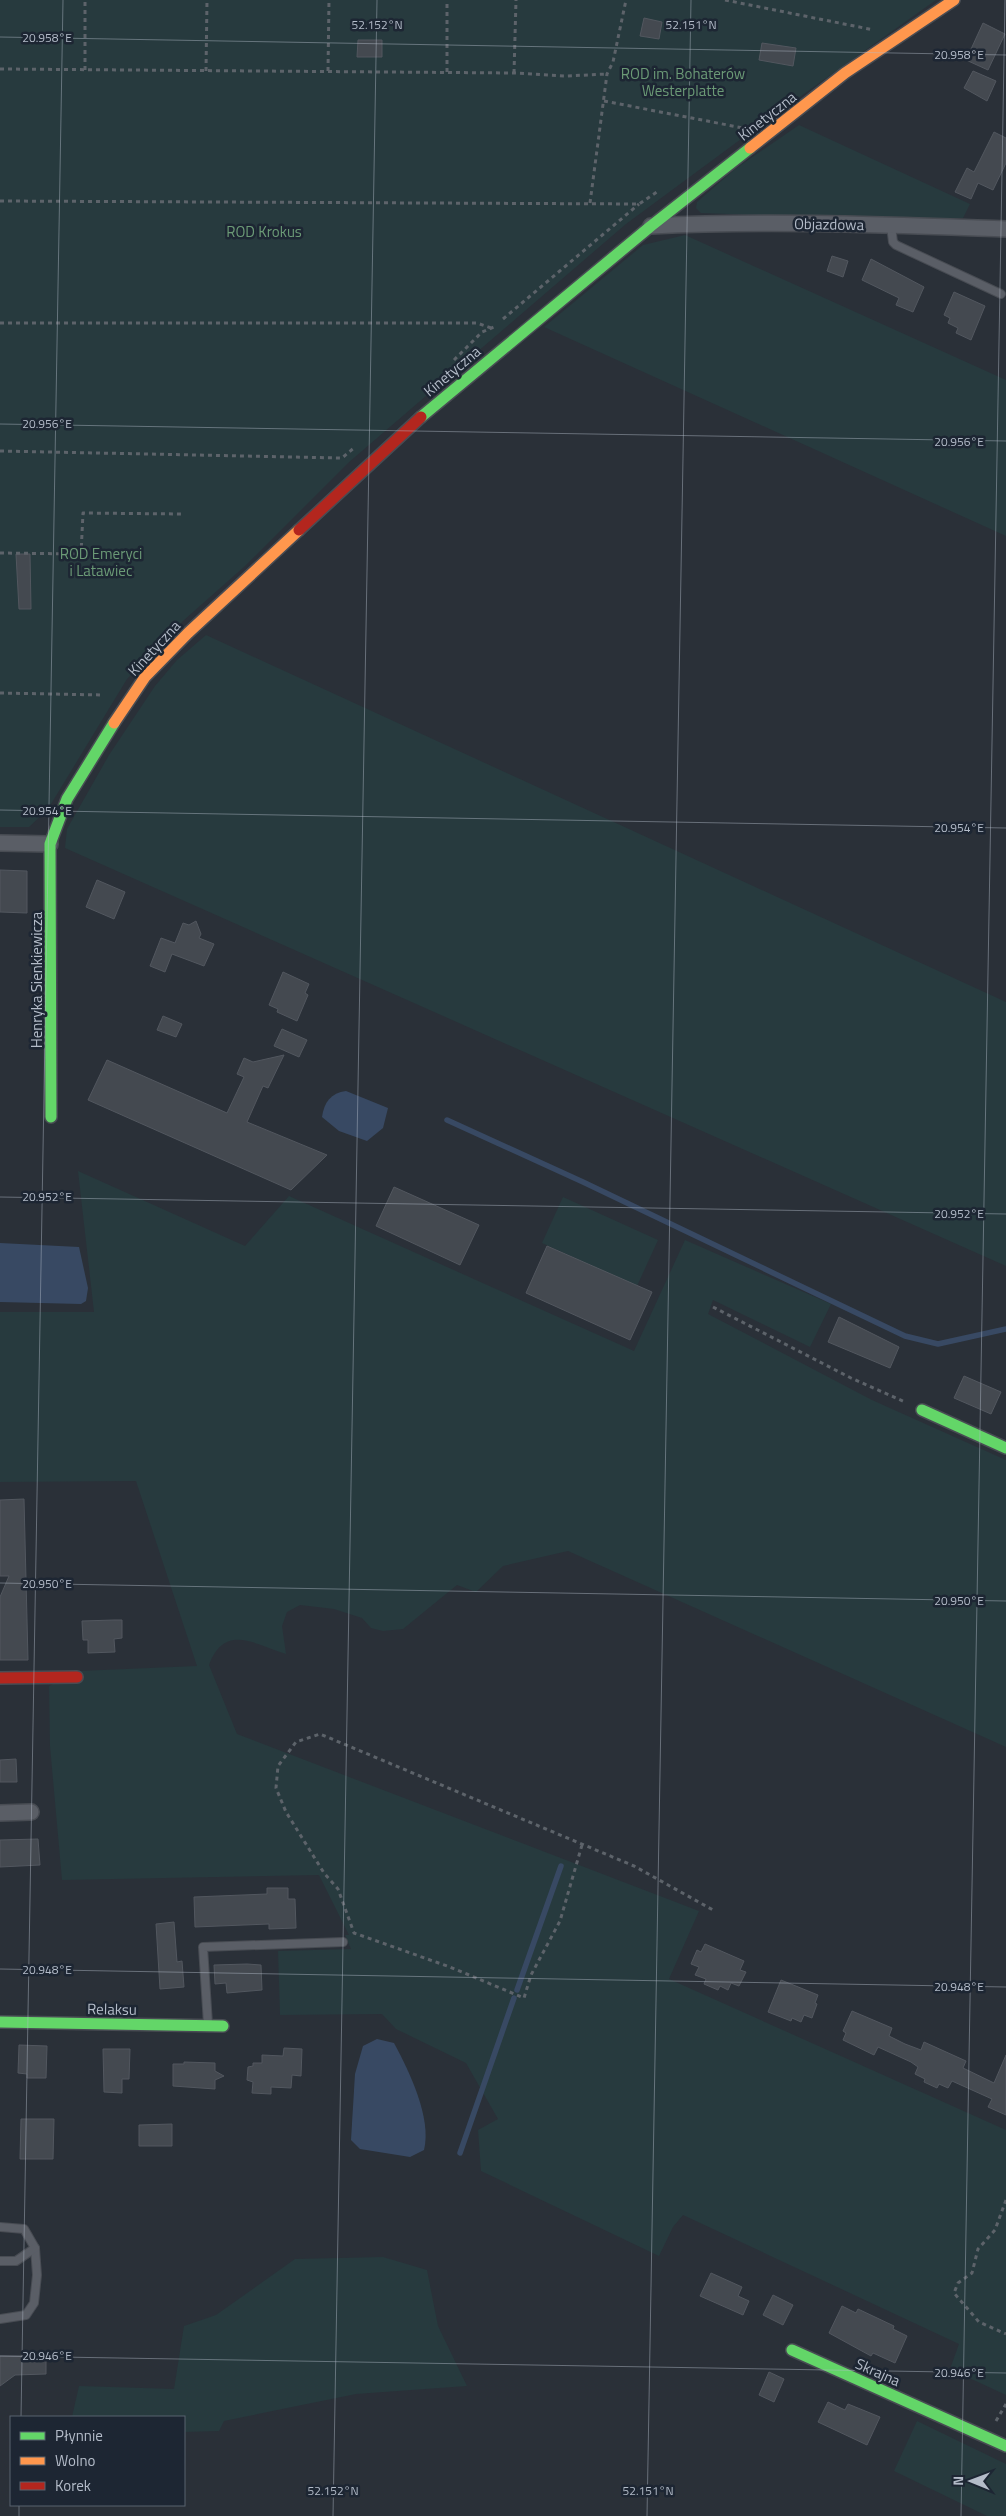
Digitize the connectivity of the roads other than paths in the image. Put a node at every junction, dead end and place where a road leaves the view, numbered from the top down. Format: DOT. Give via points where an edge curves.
graph roads {
  1 [pos="954,0"];
  2 [pos="651,226"];
  3 [pos="891,226"];
  4 [pos="1006,229"];
  5 [pos="1001,294"];
  6 [pos="0,843"];
  7 [pos="50,844"];
  8 [pos="52,1117"];
  9 [pos="922,1410"];
  10 [pos="1006,1448"];
  11 [pos="77,1677"];
  12 [pos="0,1678"];
  13 [pos="0,1812"];
  14 [pos="31,1812"];
  15 [pos="343,1942"];
  16 [pos="0,2022"];
  17 [pos="208,2026"];
  18 [pos="223,2026"];
  19 [pos="0,2227"];
  20 [pos="34,2248"];
  21 [pos="0,2261"];
  22 [pos="0,2319"];
  23 [pos="792,2350"];
  24 [pos="1006,2446"];
  1 -- 2 [label="street, Kinetyczna" via="845,73"];
  2 -- 3 [label="street, Objazdowa" via="704,223"];
  2 -- 7 [label="street, Kinetyczna" via="425,413 188,633 145,677 67,799"];
  3 -- 4 [label="street, Objazdowa"];
  3 -- 5 [label="lane" via="896,245"];
  6 -- 7 [label="street"];
  7 -- 8 [label="street, Henryka Sienkiewicza"];
  9 -- 10 [label="street"];
  11 -- 12 [label="street"];
  13 -- 14 [label="street"];
  15 -- 17 [label="lane" via="203,1947"];
  16 -- 17 [label="street, Relaksu"];
  17 -- 18 [label="street, Relaksu"];
  19 -- 20 [label="lane" via="24,2229"];
  20 -- 21 [label="lane" via="16,2261"];
  20 -- 22 [label="lane" via="34,2303 26,2315"];
  23 -- 24 [label="street, Skrajna"];
}
